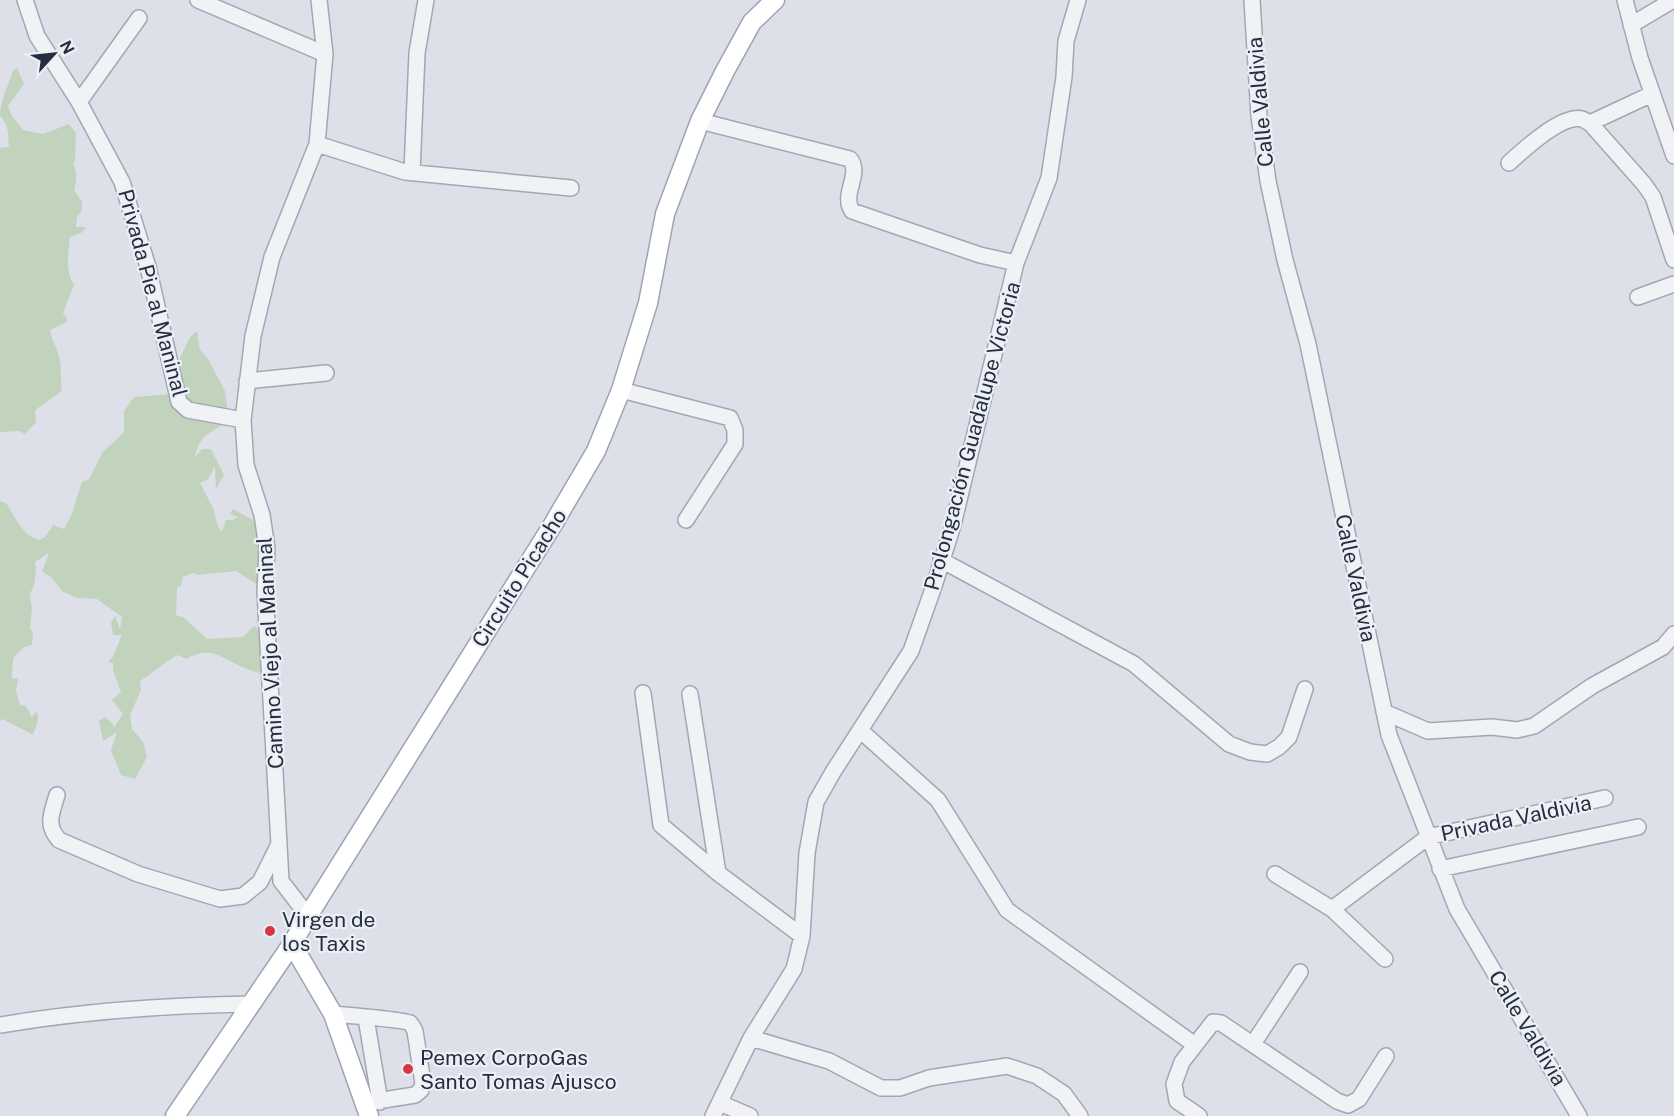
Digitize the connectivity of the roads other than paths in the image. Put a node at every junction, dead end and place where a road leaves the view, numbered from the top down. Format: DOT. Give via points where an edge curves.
graph roads {
  1 [pos="25,0"];
  2 [pos="198,0"];
  3 [pos="319,0"];
  4 [pos="426,0"];
  5 [pos="775,0"];
  6 [pos="1078,0"];
  7 [pos="1252,0"];
  8 [pos="1625,0"];
  9 [pos="1673,0"];
  10 [pos="139,18"];
  11 [pos="1631,25"];
  12 [pos="326,54"];
  13 [pos="1652,94"];
  14 [pos="79,102"];
  15 [pos="700,121"];
  16 [pos="1590,123"];
  17 [pos="316,144"];
  18 [pos="1674,156"];
  19 [pos="1509,163"];
  20 [pos="412,172"];
  21 [pos="571,188"];
  22 [pos="1674,260"];
  23 [pos="1016,263"];
  24 [pos="1674,284"];
  25 [pos="1638,297"];
  26 [pos="326,373"];
  27 [pos="247,381"];
  28 [pos="621,390"];
  29 [pos="243,420"];
  30 [pos="686,520"];
  31 [pos="941,560"];
  32 [pos="1674,634"];
  33 [pos="1305,689"];
  34 [pos="643,693"];
  35 [pos="690,694"];
  36 [pos="1384,712"];
  37 [pos="861,731"];
  38 [pos="57,795"];
  39 [pos="1605,798"];
  40 [pos="1638,827"];
  41 [pos="1428,837"];
  42 [pos="279,843"];
  43 [pos="1440,869"];
  44 [pos="718,873"];
  45 [pos="1275,874"];
  46 [pos="1332,909"];
  47 [pos="308,916"];
  48 [pos="802,936"];
  49 [pos="292,944"];
  50 [pos="1384,959"];
  51 [pos="1300,972"];
  52 [pos="253,1004"];
  53 [pos="333,1014"];
  54 [pos="366,1018"];
  55 [pos="0,1025"];
  56 [pos="751,1038"];
  57 [pos="1252,1044"];
  58 [pos="1195,1046"];
  59 [pos="1386,1056"];
  60 [pos="371,1107"];
  61 [pos="717,1109"];
  62 [pos="175,1116"];
  63 [pos="750,1116"];
  64 [pos="1080,1116"];
  65 [pos="1199,1116"];
  66 [pos="1579,1116"];
  1 -- 14 [label="street, Privada Pie al Maninal" via="37,36"];
  2 -- 12 [label="street"];
  3 -- 12 [label="street, Camino Viejo al Maninal"];
  4 -- 20 [label="street" via="417,53"];
  5 -- 15 [label="main road, Circuito Picacho" via="752,22"];
  6 -- 23 [label="street, Prolongación Guadalupe Victoria" via="1066,41 1049,178"];
  7 -- 36 [label="street, Calle Valdivia" via="1259,116 1268,181 1308,344"];
  8 -- 11 [label="street"];
  9 -- 11 [label="street"];
  10 -- 14 [label="street"];
  11 -- 13 [label="street"];
  12 -- 17 [label="street, Camino Viejo al Maninal"];
  13 -- 16 [label="street"];
  13 -- 18 [label="street"];
  14 -- 29 [label="street, Privada Pie al Maninal" via="122,182 148,267 179,402 188,410"];
  15 -- 23 [label="street" via="850,159 854,164 848,194 852,211 980,255"];
  15 -- 28 [label="main road, Circuito Picacho" via="665,213 648,303"];
  16 -- 19 [label="street" via="1569,120 1535,139"];
  16 -- 22 [label="street" via="1653,197"];
  17 -- 20 [label="street"];
  17 -- 27 [label="street, Camino Viejo al Maninal" via="272,257 253,336"];
  20 -- 21 [label="street"];
  23 -- 31 [label="street, Prolongación Guadalupe Victoria" via="953,525"];
  24 -- 25 [label="street"];
  26 -- 27 [label="street"];
  27 -- 29 [label="street, Camino Viejo al Maninal"];
  28 -- 30 [label="street" via="730,418 735,444"];
  28 -- 47 [label="main road, Circuito Picacho" via="596,451 552,526"];
  29 -- 42 [label="street, Camino Viejo al Maninal" via="246,465 262,515 267,548 265,591"];
  31 -- 33 [label="street" via="1134,664 1229,744 1250,752 1267,754 1289,737"];
  31 -- 37 [label="street, Prolongación Guadalupe Victoria" via="912,651"];
  32 -- 36 [label="street" via="1663,647 1593,686 1534,726 1517,730 1428,730"];
  34 -- 44 [label="street" via="661,825"];
  35 -- 44 [label="street"];
  36 -- 41 [label="street, Calle Valdivia"];
  37 -- 48 [label="street, Prolongación Guadalupe Victoria" via="816,802 807,853"];
  37 -- 58 [label="street" via="938,800 1007,910"];
  38 -- 42 [label="street" via="50,819 51,831 59,840 138,874 220,899 243,896 260,882"];
  39 -- 41 [label="street, Privada Valdivia"];
  40 -- 43 [label="street"];
  41 -- 43 [label="street, Calle Valdivia"];
  41 -- 46 [label="street"];
  42 -- 47 [label="street, Camino Viejo al Maninal" via="281,881"];
  43 -- 66 [label="street, Calle Valdivia" via="1457,909"];
  44 -- 48 [label="street"];
  45 -- 46 [label="street"];
  46 -- 50 [label="street"];
  47 -- 49 [label="main road, Circuito Picacho"];
  48 -- 56 [label="street, Prolongación Guadalupe Victoria" via="794,969"];
  49 -- 52 [label="main road, Circuito Picacho"];
  49 -- 53 [label="main road"];
  51 -- 57 [label="street"];
  52 -- 55 [label="street" via="114,1010"];
  52 -- 62 [label="main road, Circuito Picacho"];
  53 -- 54 [label="street"];
  53 -- 60 [label="main road"];
  54 -- 60 [label="street"];
  54 -- 60 [label="street" via="411,1023 423,1083 415,1095"];
  56 -- 61 [label="street, Prolongación Guadalupe Victoria"];
  56 -- 64 [label="street" via="829,1061 881,1088 900,1088 929,1078 1007,1066 1037,1076 1065,1094"];
  57 -- 58 [label="street" via="1221,1023 1213,1022"];
  57 -- 59 [label="street" via="1348,1105 1359,1099"];
  58 -- 65 [label="street" via="1182,1062 1174,1084 1177,1101"];
  61 -- 63 [label="street"];
}
